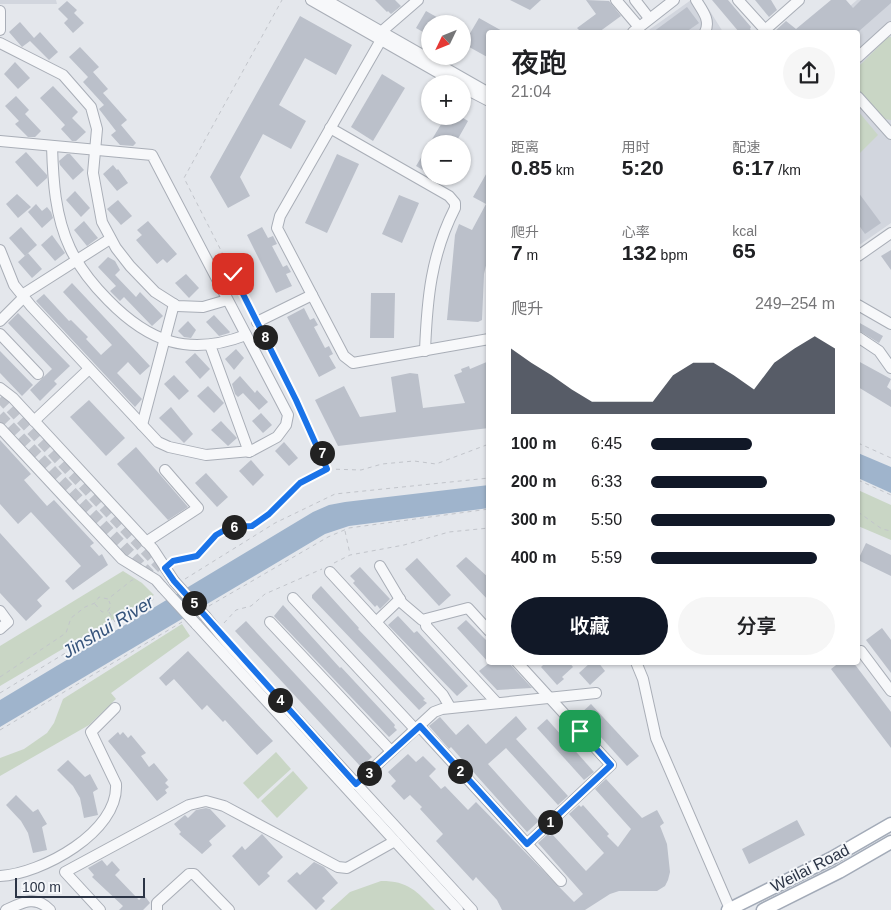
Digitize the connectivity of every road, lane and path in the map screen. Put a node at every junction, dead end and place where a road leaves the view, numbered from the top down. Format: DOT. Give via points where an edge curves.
graph roads {
  1 [pos="282,0"];
  2 [pos="311,0"];
  3 [pos="326,0"];
  4 [pos="616,0"];
  5 [pos="635,0"];
  6 [pos="674,0"];
  7 [pos="696,0"];
  8 [pos="738,0"];
  9 [pos="799,0"];
  10 [pos="415,1"];
  11 [pos="0,11"];
  12 [pos="648,18"];
  13 [pos="891,27"];
  14 [pos="0,30"];
  15 [pos="636,30"];
  16 [pos="705,30"];
  17 [pos="765,30"];
  18 [pos="767,30"];
  19 [pos="381,36"];
  20 [pos="0,43"];
  21 [pos="860,55"];
  22 [pos="444,75"];
  23 [pos="486,91"];
  24 [pos="471,92"];
  25 [pos="860,99"];
  26 [pos="486,100"];
  27 [pos="330,128"];
  28 [pos="890,132"];
  29 [pos="0,141"];
  30 [pos="52,146"];
  31 [pos="96,150"];
  32 [pos="891,233"];
  33 [pos="110,239"];
  34 [pos="0,250"];
  35 [pos="860,255"];
  36 [pos="77,260"];
  37 [pos="312,295"];
  38 [pos="23,296"];
  39 [pos="227,300"];
  40 [pos="174,304"];
  41 [pos="860,306"];
  42 [pos="0,321"];
  43 [pos="257,322"];
  44 [pos="891,324"];
  45 [pos="0,334"];
  46 [pos="246,335"];
  47 [pos="860,338"];
  48 [pos="164,340"];
  49 [pos="486,340"];
  50 [pos="210,345"];
  51 [pos="425,351"];
  52 [pos="891,368"];
  53 [pos="89,369"];
  54 [pos="38,374"];
  55 [pos="0,388"];
  56 [pos="34,421"];
  57 [pos="142,425"];
  58 [pos="0,428"];
  59 [pos="860,444"];
  60 [pos="486,445"];
  61 [pos="249,452"];
  62 [pos="891,458"];
  63 [pos="327,469"];
  64 [pos="165,470"];
  65 [pos="486,478"];
  66 [pos="860,481"];
  67 [pos="891,495"];
  68 [pos="486,509"];
  69 [pos="860,513"];
  70 [pos="486,528"];
  71 [pos="344,530"];
  72 [pos="891,531"];
  73 [pos="146,542"];
  74 [pos="350,555"];
  75 [pos="380,566"];
  76 [pos="330,567"];
  77 [pos="165,568"];
  78 [pos="178,581"];
  79 [pos="158,588"];
  80 [pos="293,598"];
  81 [pos="108,599"];
  82 [pos="400,600"];
  83 [pos="95,603"];
  84 [pos="0,611"];
  85 [pos="108,611"];
  86 [pos="205,613"];
  87 [pos="426,620"];
  88 [pos="115,622"];
  89 [pos="191,622"];
  90 [pos="270,622"];
  91 [pos="376,622"];
  92 [pos="486,628"];
  93 [pos="0,629"];
  94 [pos="217,631"];
  95 [pos="861,651"];
  96 [pos="520,665"];
  97 [pos="637,665"];
  98 [pos="0,676"];
  99 [pos="891,691"];
  100 [pos="0,693"];
  101 [pos="596,693"];
  102 [pos="549,698"];
  103 [pos="496,702"];
  104 [pos="450,707"];
  105 [pos="115,708"];
  106 [pos="417,728"];
  107 [pos="0,730"];
  108 [pos="392,751"];
  109 [pos="356,784"];
  110 [pos="889,829"];
  111 [pos="395,841"];
  112 [pos="891,842"];
  113 [pos="527,844"];
  114 [pos="0,876"];
  115 [pos="561,881"];
  116 [pos="729,909"];
  117 [pos="6,910"];
  118 [pos="50,910"];
  119 [pos="100,910"];
  120 [pos="157,910"];
  121 [pos="229,910"];
  122 [pos="458,910"];
  123 [pos="472,910"];
  124 [pos="763,910"];
  1 -- 43 [label="path" via="184,178"];
  2 -- 19 [label="street"];
  3 -- 19 [label="street"];
  4 -- 15 [label="street"];
  5 -- 12 [label="street"];
  6 -- 12 [label="street"];
  7 -- 16 [label="street" via="706,16"];
  8 -- 17 [label="street"];
  9 -- 18 [label="street"];
  10 -- 19 [label="street"];
  11 -- 14 [label="street"];
  12 -- 15 [label="street"];
  13 -- 21 [label="street"];
  19 -- 22 [label="street"];
  19 -- 23 [label="street"];
  19 -- 27 [label="street"];
  20 -- 31 [label="street" via="68,81 91,107 97,129"];
  24 -- 26 [label="street"];
  25 -- 28 [label="street"];
  27 -- 37 [label="street" via="277,223"];
  27 -- 51 [label="street" via="455,203 436,252 427,299"];
  29 -- 30 [label="street"];
  30 -- 31 [label="street"];
  30 -- 36 [label="street" via="56,199 63,230"];
  31 -- 33 [label="street" via="95,195"];
  31 -- 39 [label="street" via="152,155"];
  32 -- 35 [label="street"];
  33 -- 36 [label="street"];
  33 -- 40 [label="street" via="154,292"];
  34 -- 38 [label="street" via="14,285"];
  36 -- 38 [label="street"];
  36 -- 48 [label="street" via="96,288 116,308 133,323"];
  37 -- 43 [label="street"];
  37 -- 51 [label="street" via="344,356 353,363"];
  38 -- 42 [label="street"];
  38 -- 53 [label="street"];
  39 -- 40 [label="street" via="203,307 187,308"];
  39 -- 46 [label="street"];
  40 -- 48 [label="street"];
  41 -- 44 [label="street"];
  43 -- 63 [label="path"];
  45 -- 54 [label="street"];
  46 -- 50 [label="street"];
  46 -- 61 [label="street" via="288,415 286,425 277,437"];
  47 -- 52 [label="street" via="878,351"];
  48 -- 50 [label="street" via="186,346"];
  48 -- 57 [label="street"];
  49 -- 51 [label="street"];
  50 -- 61 [label="street"];
  53 -- 56 [label="street"];
  53 -- 57 [label="street"];
  55 -- 56 [label="street"];
  56 -- 73 [label="street"];
  57 -- 61 [label="street" via="158,442 180,450 206,455"];
  58 -- 79 [label="street" via="122,559"];
  59 -- 62 [label="path"];
  60 -- 63 [label="path" via="436,464 414,461 361,470"];
  63 -- 77 [label="path" via="300,483 252,526 230,527 216,535 197,556 173,561"];
  64 -- 73 [label="street" via="198,508"];
  65 -- 78 [label="path" via="335,494 275,524"];
  66 -- 67 [label="path"];
  68 -- 71 [label="path"];
  69 -- 72 [label="path" via="882,529"];
  70 -- 74 [label="path" via="449,532"];
  71 -- 74 [label="path"];
  71 -- 86 [label="path"];
  73 -- 77 [label="street"];
  74 -- 76 [label="path"];
  75 -- 82 [label="street"];
  76 -- 91 [label="street"];
  76 -- 94 [label="path" via="284,584 252,606 236,610"];
  77 -- 78 [label="street"];
  78 -- 86 [label="street, bridge"];
  79 -- 81 [label="path" via="132,580"];
  79 -- 88 [label="path"];
  79 -- 89 [label="street, bridge"];
  80 -- 106 [label="street"];
  81 -- 83 [label="path" via="99,596"];
  81 -- 85 [label="path" via="111,606"];
  82 -- 87 [label="street"];
  82 -- 91 [label="street"];
  83 -- 85 [label="path" via="102,612"];
  83 -- 98 [label="path" via="71,618 66,633"];
  84 -- 93 [label="street" via="8,622"];
  85 -- 88 [label="path"];
  86 -- 94 [label="street"];
  87 -- 92 [label="street" via="468,608"];
  87 -- 103 [label="street" via="426,626"];
  88 -- 100 [label="path"];
  89 -- 107 [label="path"];
  89 -- 111 [label="street"];
  90 -- 108 [label="street"];
  91 -- 104 [label="street" via="443,694"];
  94 -- 109 [label="street"];
  95 -- 99 [label="street"];
  96 -- 102 [label="street"];
  97 -- 116 [label="street" via="656,738"];
  101 -- 102 [label="street"];
  102 -- 103 [label="street"];
  102 -- 113 [label="street" via="611,765"];
  103 -- 104 [label="street"];
  104 -- 106 [label="street" via="434,712"];
  105 -- 114 [label="street" via="91,732 116,784 111,810 93,834 66,852"];
  106 -- 108 [label="street"];
  106 -- 113 [label="street"];
  108 -- 109 [label="street"];
  109 -- 123 [label="street"];
  110 -- 116 [label="main road, Weilai Road"];
  111 -- 119 [label="street" via="347,868 338,867 224,806 206,800 189,805 65,872"];
  111 -- 122 [label="street"];
  112 -- 124 [label="main road, Weilai Road"];
  113 -- 115 [label="street"];
  117 -- 118 [label="street" via="34,900"];
  120 -- 121 [label="street" via="157,903 189,874 194,874"];
}
